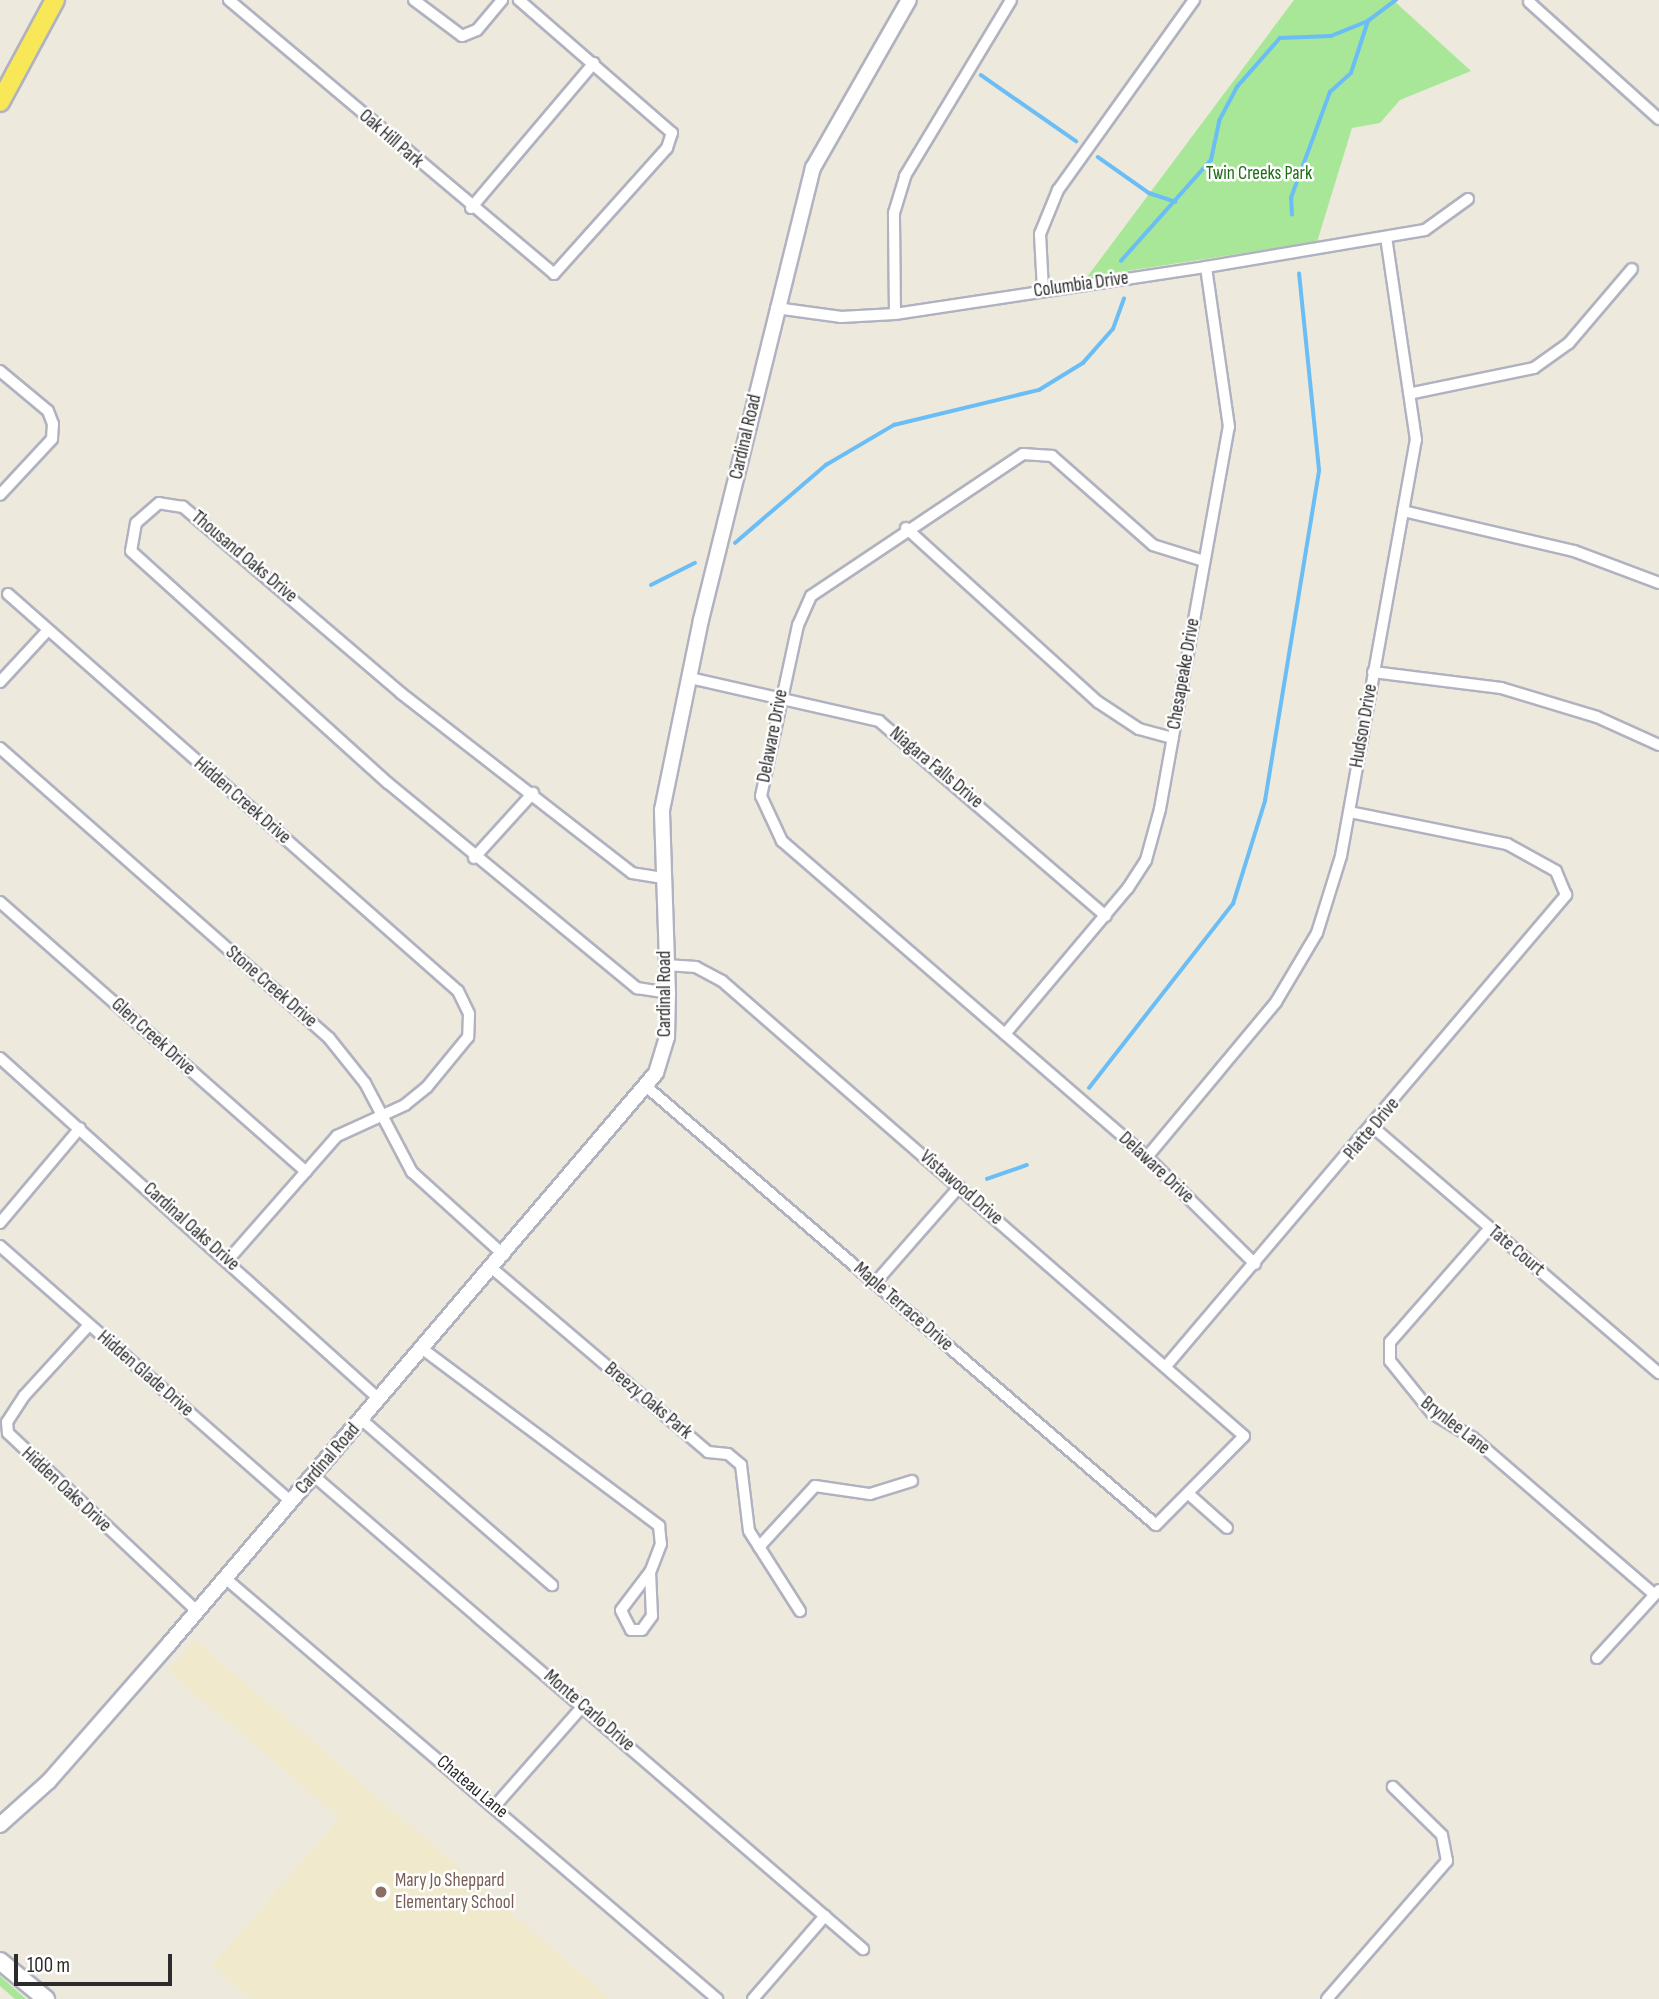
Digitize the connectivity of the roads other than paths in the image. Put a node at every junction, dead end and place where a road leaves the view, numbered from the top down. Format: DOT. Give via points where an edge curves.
graph roads {
  1 [pos="55,0"];
  2 [pos="229,0"];
  3 [pos="414,0"];
  4 [pos="502,0"];
  5 [pos="519,0"];
  6 [pos="909,0"];
  7 [pos="1011,0"];
  8 [pos="1194,0"];
  9 [pos="1529,2"];
  10 [pos="243,4"];
  11 [pos="594,63"];
  12 [pos="0,102"];
  13 [pos="1659,119"];
  14 [pos="1468,199"];
  15 [pos="471,208"];
  16 [pos="1386,239"];
  17 [pos="1206,267"];
  18 [pos="1632,269"];
  19 [pos="1043,290"];
  20 [pos="776,308"];
  21 [pos="895,314"];
  22 [pos="0,371"];
  23 [pos="1413,393"];
  24 [pos="0,495"];
  25 [pos="1403,511"];
  26 [pos="906,528"];
  27 [pos="1205,561"];
  28 [pos="1659,583"];
  29 [pos="8,594"];
  30 [pos="47,631"];
  31 [pos="1373,672"];
  32 [pos="690,678"];
  33 [pos="0,682"];
  34 [pos="781,698"];
  35 [pos="1173,738"];
  36 [pos="1659,745"];
  37 [pos="0,748"];
  38 [pos="533,793"];
  39 [pos="1350,812"];
  40 [pos="474,858"];
  41 [pos="663,878"];
  42 [pos="0,902"];
  43 [pos="1106,916"];
  44 [pos="666,965"];
  45 [pos="668,993"];
  46 [pos="1005,1034"];
  47 [pos="0,1058"];
  48 [pos="648,1088"];
  49 [pos="380,1115"];
  50 [pos="80,1128"];
  51 [pos="1374,1128"];
  52 [pos="1147,1157"];
  53 [pos="306,1172"];
  54 [pos="959,1186"];
  55 [pos="0,1223"];
  56 [pos="1489,1229"];
  57 [pos="0,1246"];
  58 [pos="504,1255"];
  59 [pos="228,1260"];
  60 [pos="1255,1264"];
  61 [pos="493,1269"];
  62 [pos="875,1283"];
  63 [pos="89,1325"];
  64 [pos="424,1350"];
  65 [pos="1167,1365"];
  66 [pos="1659,1373"];
  67 [pos="379,1399"];
  68 [pos="362,1420"];
  69 [pos="314,1476"];
  70 [pos="912,1481"];
  71 [pos="1191,1496"];
  72 [pos="291,1502"];
  73 [pos="1227,1528"];
  74 [pos="759,1548"];
  75 [pos="650,1572"];
  76 [pos="225,1578"];
  77 [pos="552,1585"];
  78 [pos="1657,1592"];
  79 [pos="197,1611"];
  80 [pos="800,1611"];
  81 [pos="1597,1658"];
  82 [pos="583,1706"];
  83 [pos="1393,1787"];
  84 [pos="495,1806"];
  85 [pos="0,1825"];
  86 [pos="825,1916"];
  87 [pos="863,1949"];
  88 [pos="0,1961"];
  89 [pos="46,1999"];
  90 [pos="717,1999"];
  91 [pos="753,1999"];
  92 [pos="1327,1999"];
  1 -- 12 [label="main road"];
  2 -- 10 [label="street, Oak Hill Park"];
  3 -- 4 [label="street" via="462,36 477,30"];
  5 -- 11 [label="street"];
  6 -- 20 [label="street, Cardinal Road" via="813,168"];
  7 -- 21 [label="street" via="905,176 894,213"];
  8 -- 19 [label="street" via="1058,190 1040,234"];
  9 -- 13 [label="street"];
  10 -- 15 [label="street, Oak Hill Park"];
  11 -- 15 [label="street"];
  11 -- 15 [label="street, Oak Hill Park" via="672,133 667,148 554,274"];
  14 -- 16 [label="street, Columbia Drive" via="1444,222"];
  16 -- 17 [label="street, Columbia Drive"];
  16 -- 23 [label="street, Hudson Drive"];
  17 -- 19 [label="street, Columbia Drive"];
  17 -- 27 [label="street, Chesapeake Drive" via="1229,427"];
  18 -- 23 [label="street" via="1555,356 1534,368"];
  19 -- 21 [label="street, Columbia Drive"];
  20 -- 21 [label="street, Columbia Drive" via="841,317"];
  20 -- 32 [label="street, Cardinal Road"];
  22 -- 24 [label="street" via="48,411 53,425 52,439"];
  23 -- 25 [label="street, Hudson Drive" via="1416,440"];
  25 -- 28 [label="street" via="1574,551"];
  25 -- 31 [label="street, Hudson Drive"];
  26 -- 27 [label="street, Delaware Drive" via="1023,454 1040,451 1153,545"];
  26 -- 34 [label="street, Delaware Drive" via="811,596"];
  26 -- 35 [label="street" via="1098,702 1139,729"];
  27 -- 35 [label="street, Chesapeake Drive"];
  29 -- 30 [label="street, Hidden Creek Drive"];
  30 -- 33 [label="street"];
  30 -- 49 [label="street, Hidden Creek Drive" via="458,991 469,1014 468,1037 427,1087"];
  31 -- 36 [label="street" via="1501,688 1597,717"];
  31 -- 39 [label="street, Hudson Drive"];
  32 -- 34 [label="street, Niagara Falls Drive"];
  32 -- 41 [label="street, Cardinal Road" via="662,810"];
  34 -- 43 [label="street, Niagara Falls Drive" via="880,721"];
  34 -- 46 [label="street, Delaware Drive" via="761,796 775,831"];
  35 -- 43 [label="street, Chesapeake Drive" via="1146,860"];
  37 -- 49 [label="street, Stone Creek Drive" via="329,1038 365,1083"];
  38 -- 40 [label="street"];
  38 -- 40 [label="street, Thousand Oaks Drive" via="401,693 183,507 159,503 147,508 136,523 131,551"];
  38 -- 41 [label="street, Thousand Oaks Drive" via="640,878"];
  39 -- 51 [label="street, Platte Drive" via="1507,844 1556,871 1567,887"];
  39 -- 52 [label="street, Hudson Drive" via="1331,896 1298,968"];
  40 -- 45 [label="street, Thousand Oaks Drive" via="637,988"];
  41 -- 44 [label="street, Cardinal Road"];
  42 -- 53 [label="street, Glen Creek Drive"];
  43 -- 46 [label="street, Chesapeake Drive"];
  44 -- 45 [label="street, Cardinal Road"];
  44 -- 54 [label="street, Vistawood Drive" via="696,967 722,981"];
  45 -- 48 [label="street, Cardinal Road" via="664,1055"];
  46 -- 52 [label="street, Delaware Drive"];
  47 -- 50 [label="street, Cardinal Oaks Drive"];
  48 -- 58 [label="street, Cardinal Road"];
  48 -- 62 [label="street, Maple Terrace Drive"];
  49 -- 53 [label="street" via="337,1136"];
  49 -- 58 [label="street, Stone Creek Drive" via="412,1172"];
  50 -- 55 [label="street"];
  50 -- 59 [label="street, Cardinal Oaks Drive"];
  51 -- 56 [label="street, Tate Court"];
  51 -- 60 [label="street, Platte Drive"];
  52 -- 60 [label="street, Delaware Drive"];
  53 -- 59 [label="street"];
  54 -- 62 [label="street"];
  54 -- 65 [label="street, Vistawood Drive"];
  56 -- 66 [label="street, Tate Court"];
  56 -- 78 [label="street, Brynlee Lane" via="1390,1342 1390,1360 1432,1413 1473,1438"];
  57 -- 63 [label="street, Hidden Glade Drive"];
  58 -- 61 [label="street, Cardinal Road"];
  59 -- 67 [label="street, Cardinal Oaks Drive"];
  60 -- 65 [label="street, Platte Drive"];
  61 -- 64 [label="street, Cardinal Road"];
  61 -- 74 [label="street, Breezy Oaks Park" via="708,1452 727,1454 741,1465 745,1517"];
  62 -- 71 [label="street, Maple Terrace Drive" via="1158,1525"];
  63 -- 72 [label="street, Hidden Glade Drive"];
  63 -- 79 [label="street, Hidden Oaks Drive" via="17,1405 8,1433"];
  64 -- 67 [label="street, Cardinal Road"];
  64 -- 75 [label="street" via="659,1526 661,1544"];
  65 -- 71 [label="street, Vistawood Drive" via="1244,1434"];
  67 -- 68 [label="street, Cardinal Road"];
  68 -- 69 [label="street, Cardinal Road"];
  68 -- 77 [label="street"];
  69 -- 72 [label="street, Cardinal Road"];
  69 -- 82 [label="street, Monte Carlo Drive"];
  70 -- 74 [label="street" via="870,1494 815,1486"];
  71 -- 73 [label="street"];
  72 -- 76 [label="street, Cardinal Road"];
  74 -- 80 [label="street, Breezy Oaks Park"];
  75 -- 75 [label="street" via="652,1616 642,1630 631,1630 621,1610"];
  76 -- 79 [label="street, Cardinal Road"];
  76 -- 84 [label="street, Chateau Lane"];
  78 -- 81 [label="street"];
  79 -- 85 [label="street, Cardinal Road" via="49,1781"];
  82 -- 84 [label="street"];
  82 -- 86 [label="street, Monte Carlo Drive"];
  83 -- 92 [label="street" via="1442,1835 1447,1861"];
  84 -- 90 [label="street, Chateau Lane"];
  86 -- 87 [label="street, Monte Carlo Drive"];
  86 -- 91 [label="street"];
  88 -- 89 [label="main road"];
}
